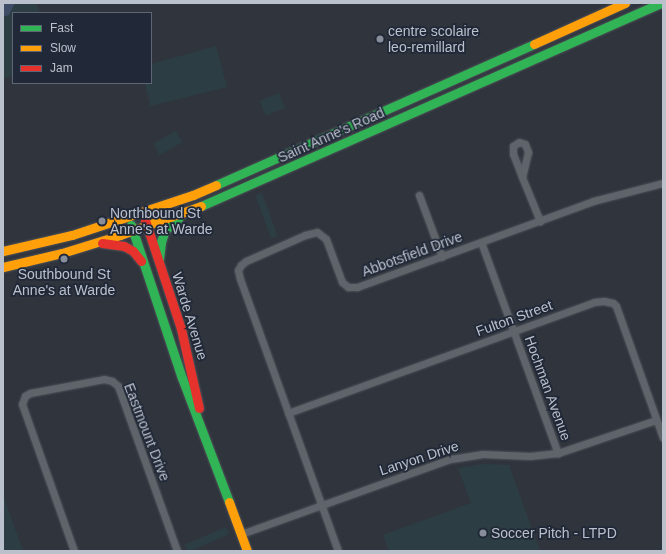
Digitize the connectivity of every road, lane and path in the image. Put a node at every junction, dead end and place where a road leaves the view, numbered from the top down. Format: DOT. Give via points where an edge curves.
graph roads {
  1 [pos="625,3"];
  2 [pos="661,4"];
  3 [pos="522,177"];
  4 [pos="663,183"];
  5 [pos="419,195"];
  6 [pos="197,207"];
  7 [pos="142,212"];
  8 [pos="129,217"];
  9 [pos="540,221"];
  10 [pos="146,226"];
  11 [pos="133,230"];
  12 [pos="481,242"];
  13 [pos="92,244"];
  14 [pos="3,251"];
  15 [pos="442,257"];
  16 [pos="159,263"];
  17 [pos="3,267"];
  18 [pos="148,274"];
  19 [pos="514,332"];
  20 [pos="288,413"];
  21 [pos="656,420"];
  22 [pos="203,430"];
  23 [pos="663,438"];
  24 [pos="558,453"];
  25 [pos="321,505"];
  26 [pos="241,534"];
  27 [pos="74,551"];
  28 [pos="177,551"];
  29 [pos="247,551"];
  30 [pos="338,551"];
  1 -- 7 [label="main road, Saint Anne's Road" via="232,179"];
  2 -- 6 [label="main road, Saint Anne's Road" via="237,193"];
  3 -- 9 [label="street"];
  4 -- 9 [label="street, Abbotsfield Drive" via="614,195"];
  5 -- 15 [label="street"];
  6 -- 10 [label="main road, Saint Anne's Road"];
  6 -- 16 [label="main road" via="165,230"];
  7 -- 8 [label="main road, Saint Anne's Road"];
  7 -- 10 [label="main road, Warde Avenue"];
  8 -- 11 [label="main road, Warde Avenue"];
  8 -- 14 [label="main road, Saint Anne's Road" via="72,235"];
  9 -- 12 [label="street, Abbotsfield Drive"];
  10 -- 11 [label="main road, Saint Anne's Road"];
  10 -- 16 [label="main road, Warde Avenue"];
  11 -- 13 [label="main road, Saint Anne's Road"];
  11 -- 18 [label="main road, Warde Avenue"];
  12 -- 15 [label="street, Abbotsfield Drive"];
  12 -- 19 [label="street, Hochman Avenue"];
  13 -- 17 [label="main road, Saint Anne's Road"];
  13 -- 18 [label="main road" via="117,244 126,247 139,258"];
  15 -- 20 [label="street, Abbotsfield Drive" via="351,288 342,282 324,236 314,232 243,263 238,275"];
  16 -- 22 [label="main road, Warde Avenue" via="181,329"];
  18 -- 22 [label="main road, Warde Avenue" via="182,378"];
  19 -- 20 [label="street, Fulton Street"];
  19 -- 21 [label="street, Fulton Street" via="597,301 613,303"];
  19 -- 24 [label="street, Hochman Avenue"];
  20 -- 25 [label="street, Abbotsfield Drive"];
  21 -- 23 [label="street, Fulton Street"];
  21 -- 24 [label="street, Lanyon Drive"];
  22 -- 26 [label="main road, Warde Avenue"];
  24 -- 25 [label="street, Lanyon Drive" via="525,456 483,454 451,459"];
  25 -- 26 [label="street, Lanyon Drive"];
  25 -- 30 [label="street, Abbotsfield Drive"];
  26 -- 29 [label="main road, Warde Avenue"];
  27 -- 28 [label="street, Eastmount Drive" via="22,404 30,393 104,379 118,386"];
}
